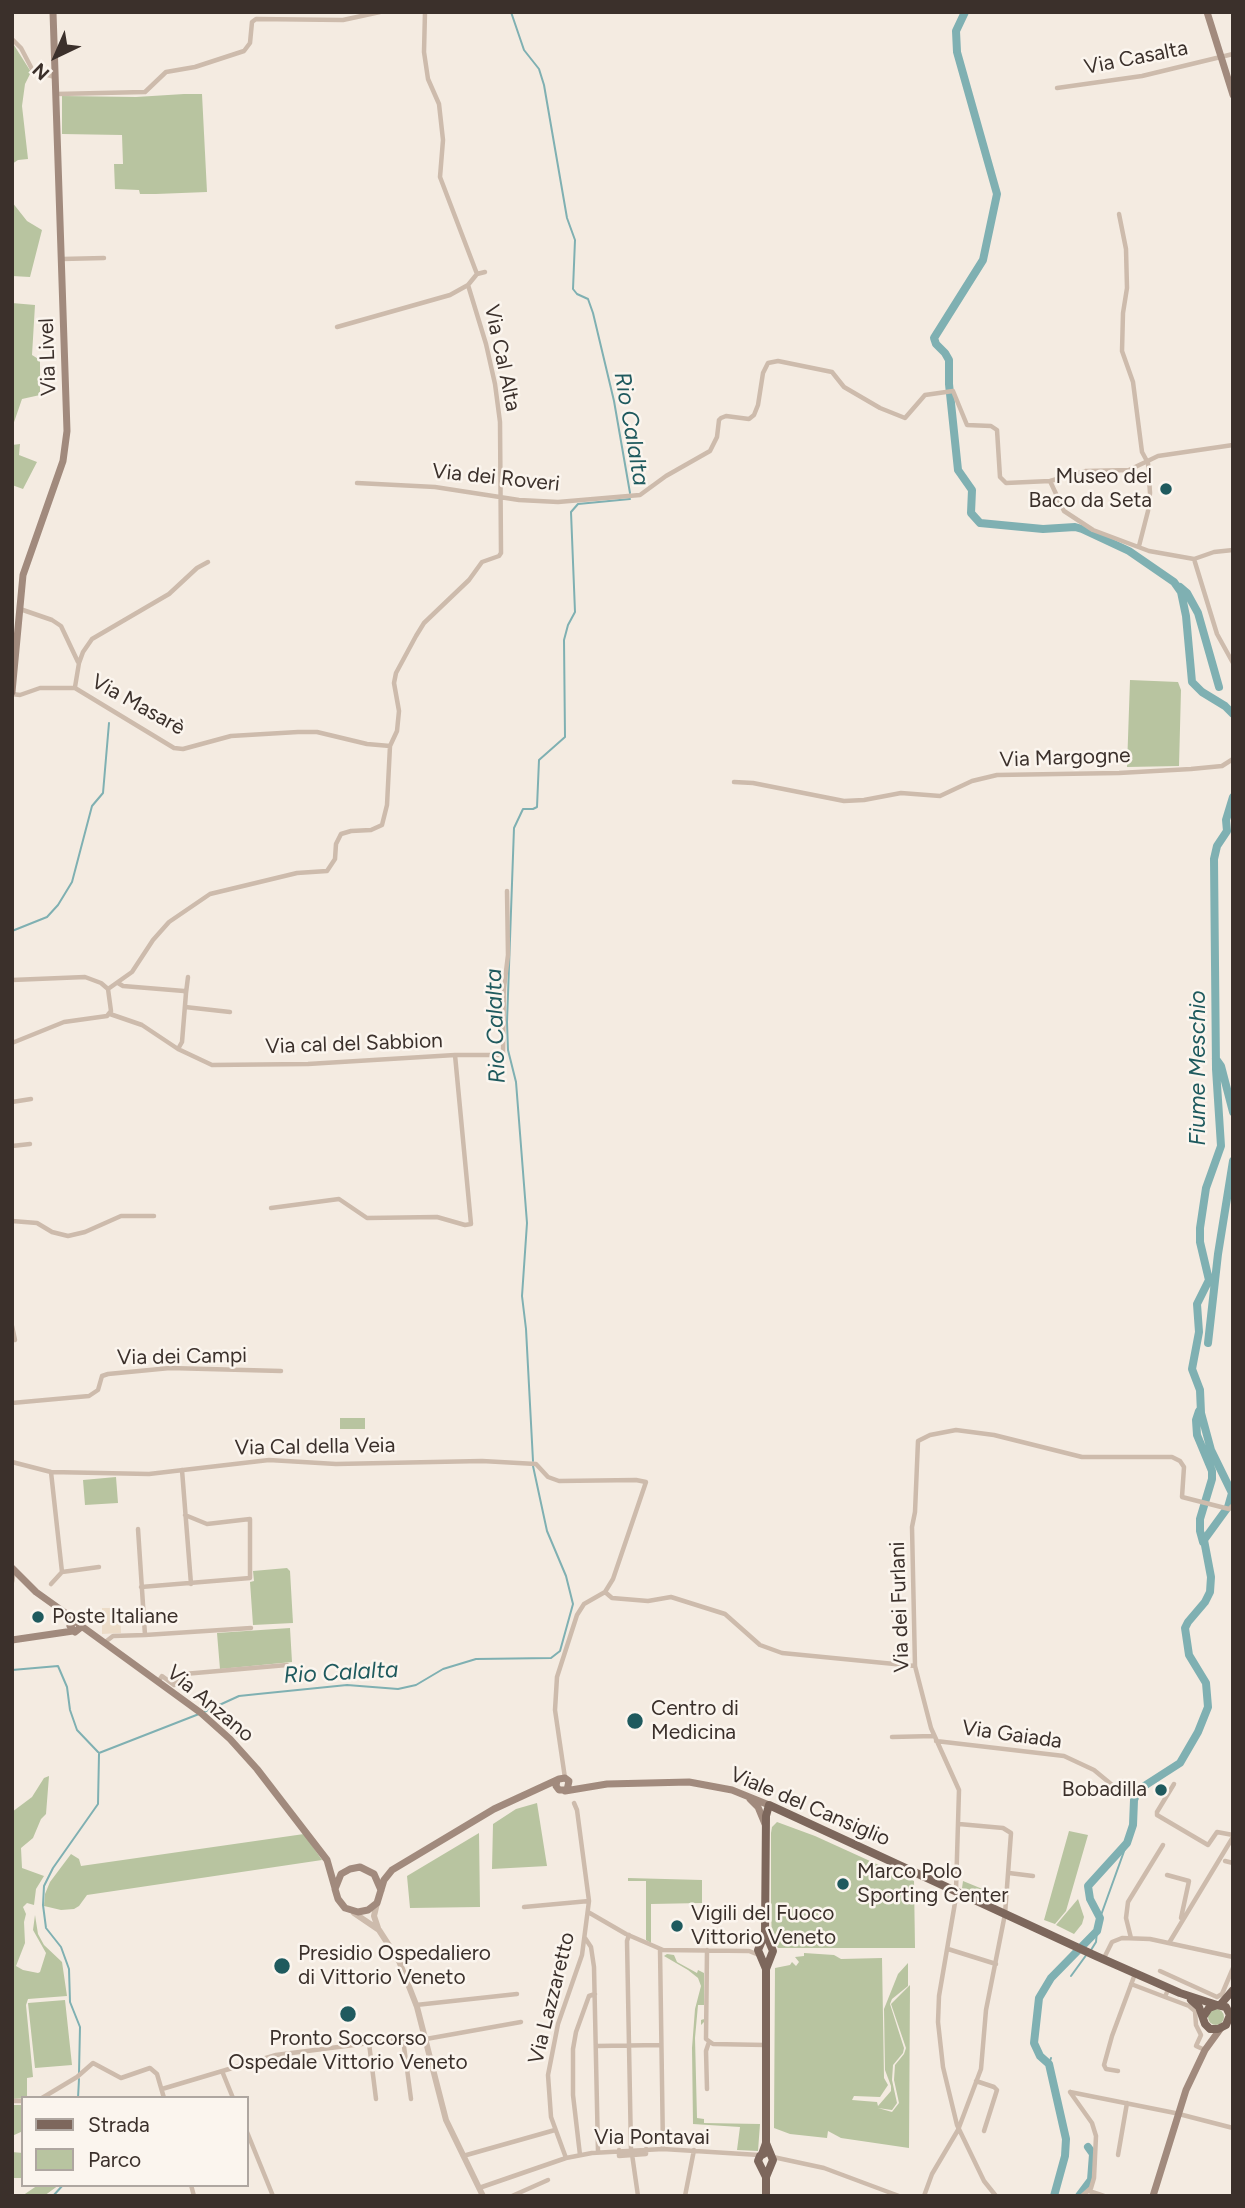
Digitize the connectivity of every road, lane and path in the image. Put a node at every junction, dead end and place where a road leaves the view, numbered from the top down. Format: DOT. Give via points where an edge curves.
graph roads {
  1 [pos="53,12"];
  2 [pos="380,12"];
  3 [pos="425,12"];
  4 [pos="1207,12"];
  5 [pos="12,39"];
  6 [pos="1233,54"];
  7 [pos="1221,56"];
  8 [pos="56,78"];
  9 [pos="1056,88"];
  10 [pos="56,94"];
  11 [pos="1233,95"];
  12 [pos="1119,214"];
  13 [pos="104,258"];
  14 [pos="62,259"];
  15 [pos="485,272"];
  16 [pos="477,274"];
  17 [pos="468,285"];
  18 [pos="337,327"];
  19 [pos="1233,445"];
  20 [pos="1147,460"];
  21 [pos="1050,481"];
  22 [pos="357,483"];
  23 [pos="501,495"];
  24 [pos="1139,546"];
  25 [pos="1233,550"];
  26 [pos="1194,559"];
  27 [pos="208,562"];
  28 [pos="17,612"];
  29 [pos="79,663"];
  30 [pos="1233,663"];
  31 [pos="75,688"];
  32 [pos="12,693"];
  33 [pos="390,746"];
  34 [pos="1233,759"];
  35 [pos="734,782"];
  36 [pos="507,891"];
  37 [pos="188,977"];
  38 [pos="12,980"];
  39 [pos="118,983"];
  40 [pos="108,989"];
  41 [pos="186,993"];
  42 [pos="185,1007"];
  43 [pos="230,1012"];
  44 [pos="110,1014"];
  45 [pos="12,1043"];
  46 [pos="178,1049"];
  47 [pos="455,1055"];
  48 [pos="31,1100"];
  49 [pos="12,1102"];
  50 [pos="30,1144"];
  51 [pos="12,1146"];
  52 [pos="271,1209"];
  53 [pos="154,1216"];
  54 [pos="12,1221"];
  55 [pos="12,1326"];
  56 [pos="12,1340"];
  57 [pos="281,1371"];
  58 [pos="12,1403"];
  59 [pos="12,1462"];
  60 [pos="182,1471"];
  61 [pos="51,1472"];
  62 [pos="1228,1508"];
  63 [pos="185,1515"];
  64 [pos="138,1529"];
  65 [pos="99,1567"];
  66 [pos="13,1569"];
  67 [pos="62,1572"];
  68 [pos="12,1582"];
  69 [pos="51,1584"];
  70 [pos="191,1584"];
  71 [pos="141,1587"];
  72 [pos="605,1592"];
  73 [pos="74,1627"];
  74 [pos="251,1628"];
  75 [pos="145,1635"];
  76 [pos="12,1640"];
  77 [pos="104,1643"];
  78 [pos="287,1665"];
  79 [pos="915,1666"];
  80 [pos="158,1682"];
  81 [pos="892,1737"];
  82 [pos="935,1738"];
  83 [pos="563,1780"];
  84 [pos="607,1784"];
  85 [pos="1174,1784"];
  86 [pos="1117,1789"];
  87 [pos="562,1791"];
  88 [pos="744,1794"];
  89 [pos="517,1799"];
  90 [pos="574,1803"];
  91 [pos="769,1805"];
  92 [pos="788,1814"];
  93 [pos="959,1824"];
  94 [pos="766,1826"];
  95 [pos="1233,1836"];
  96 [pos="1163,1845"];
  97 [pos="327,1860"];
  98 [pos="1225,1861"];
  99 [pos="1233,1863"];
  100 [pos="350,1868"];
  101 [pos="369,1870"];
  102 [pos="392,1870"];
  103 [pos="1009,1872"];
  104 [pos="1167,1875"];
  105 [pos="1033,1876"];
  106 [pos="335,1889"];
  107 [pos="381,1890"];
  108 [pos="956,1894"];
  109 [pos="589,1901"];
  110 [pos="377,1903"];
  111 [pos="524,1907"];
  112 [pos="352,1912"];
  113 [pos="588,1912"];
  114 [pos="1005,1914"];
  115 [pos="1181,1922"];
  116 [pos="379,1930"];
  117 [pos="765,1933"];
  118 [pos="629,1935"];
  119 [pos="585,1938"];
  120 [pos="1131,1938"];
  121 [pos="1169,1943"];
  122 [pos="760,1946"];
  123 [pos="660,1949"];
  124 [pos="948,1949"];
  125 [pos="707,1950"];
  126 [pos="772,1950"];
  127 [pos="750,1951"];
  128 [pos="760,1956"];
  129 [pos="1233,1957"];
  130 [pos="1103,1959"];
  131 [pos="996,1964"];
  132 [pos="1233,1968"];
  133 [pos="766,1969"];
  134 [pos="1160,1971"];
  135 [pos="1135,1973"];
  136 [pos="1131,1984"];
  137 [pos="1169,1987"];
  138 [pos="1233,1990"];
  139 [pos="1181,1993"];
  140 [pos="517,1994"];
  141 [pos="595,1994"];
  142 [pos="1166,1997"];
  143 [pos="416,2005"];
  144 [pos="1219,2005"];
  145 [pos="1229,2017"];
  146 [pos="1204,2021"];
  147 [pos="522,2022"];
  148 [pos="425,2038"];
  149 [pos="403,2039"];
  150 [pos="709,2042"];
  151 [pos="369,2043"];
  152 [pos="629,2045"];
  153 [pos="661,2045"];
  154 [pos="765,2045"];
  155 [pos="596,2046"];
  156 [pos="1205,2050"];
  157 [pos="222,2071"];
  158 [pos="1118,2071"];
  159 [pos="976,2081"];
  160 [pos="707,2089"];
  161 [pos="162,2090"];
  162 [pos="45,2096"];
  163 [pos="164,2096"];
  164 [pos="232,2096"];
  165 [pos="376,2099"];
  166 [pos="411,2099"];
  167 [pos="1127,2103"];
  168 [pos="953,2110"];
  169 [pos="965,2113"];
  170 [pos="1179,2114"];
  171 [pos="1233,2128"];
  172 [pos="555,2130"];
  173 [pos="958,2130"];
  174 [pos="984,2131"];
  175 [pos="248,2134"];
  176 [pos="663,2149"];
  177 [pos="694,2150"];
  178 [pos="598,2152"];
  179 [pos="631,2152"];
  180 [pos="580,2155"];
  181 [pos="1118,2155"];
  182 [pos="463,2156"];
  183 [pos="566,2158"];
  184 [pos="766,2160"];
  185 [pos="548,2180"];
  186 [pos="479,2188"];
  187 [pos="1089,2191"];
  188 [pos="273,2196"];
  189 [pos="483,2196"];
  190 [pos="512,2196"];
  191 [pos="638,2196"];
  192 [pos="685,2196"];
  193 [pos="766,2196"];
  194 [pos="899,2196"];
  195 [pos="924,2196"];
  196 [pos="996,2196"];
  197 [pos="1082,2196"];
  198 [pos="1104,2196"];
  199 [pos="1153,2196"];
  1 -- 8 [label="main road, Via Livel"];
  2 -- 10 [label="street" via="332,20 257,19 252,22 250,43 244,51 166,72 145,92"];
  3 -- 16 [label="street" via="424,52 428,79 439,104 443,139 440,177"];
  4 -- 7 [label="main road"];
  5 -- 8 [label="street" via="33,71"];
  6 -- 7 [label="street, Via Casalta"];
  7 -- 9 [label="street, Via Casalta" via="1142,76"];
  7 -- 11 [label="main road"];
  8 -- 10 [label="main road, Via Livel"];
  10 -- 14 [label="main road, Via Livel"];
  12 -- 20 [label="street" via="1127,288 1122,351 1133,382 1142,452"];
  13 -- 14 [label="street"];
  14 -- 28 [label="main road, Via Livel" via="66,447 27,561"];
  15 -- 16 [label="street"];
  16 -- 17 [label="street, Via Cal Alta"];
  17 -- 18 [label="street" via="450,295"];
  17 -- 23 [label="street, Via Cal Alta" via="495,384"];
  19 -- 20 [label="street"];
  20 -- 21 [label="street" via="1129,470 1086,471"];
  20 -- 24 [label="street" via="1150,498"];
  21 -- 23 [label="street, Via dei Roveri" via="1002,481 997,430 967,425 952,390 925,395 905,418 844,387 832,372 778,361 768,363 763,373 754,415 749,419 721,418 710,451 640,495 558,502"];
  21 -- 24 [label="street" via="1064,511 1093,530"];
  22 -- 23 [label="street, Via dei Roveri"];
  23 -- 33 [label="street, Via Cal Alta" via="499,556 482,562 424,623 396,673 399,711"];
  24 -- 26 [label="street"];
  25 -- 26 [label="street"];
  26 -- 30 [label="street" via="1217,634"];
  27 -- 29 [label="street" via="169,594 92,639"];
  28 -- 29 [label="street" via="61,626"];
  28 -- 32 [label="main road, Via Livel"];
  29 -- 31 [label="street"];
  31 -- 32 [label="street, Via Masarè"];
  31 -- 33 [label="street, Via Masarè" via="174,748 231,736 317,732"];
  33 -- 39 [label="street" via="382,825 341,834 327,871 297,873 210,894 169,922 132,972"];
  34 -- 35 [label="street, Via Margogne" via="1222,766 1119,773 997,775 940,796 901,793 854,800"];
  36 -- 47 [label="street" via="503,1053"];
  37 -- 41 [label="street"];
  38 -- 40 [label="street" via="80,976"];
  39 -- 40 [label="street"];
  39 -- 41 [label="street"];
  40 -- 44 [label="street"];
  41 -- 42 [label="street"];
  42 -- 43 [label="street"];
  42 -- 46 [label="street"];
  44 -- 45 [label="street" via="64,1022"];
  44 -- 46 [label="street" via="142,1025"];
  46 -- 47 [label="street, Via cal del Sabbion" via="212,1065"];
  47 -- 52 [label="street, Via cal del Sabbion" via="471,1224 426,1217 367,1218 339,1199"];
  48 -- 49 [label="street"];
  50 -- 51 [label="street"];
  53 -- 54 [label="street" via="121,1216 68,1236 37,1223"];
  55 -- 56 [label="street"];
  57 -- 58 [label="street, Via dei Campi" via="170,1368 108,1374 89,1396"];
  59 -- 61 [label="street, Via Cal della Veia"];
  60 -- 61 [label="street, Via Cal della Veia"];
  60 -- 63 [label="street"];
  60 -- 72 [label="street, Via Cal della Veia" via="268,1460 336,1464 410,1461 533,1464 559,1481 643,1481"];
  61 -- 67 [label="street"];
  62 -- 79 [label="street, Via dei Furlani" via="1182,1497 1184,1467 1172,1457 1082,1457 956,1430 918,1441 912,1527"];
  63 -- 70 [label="street"];
  63 -- 70 [label="street" via="207,1524 250,1519 250,1578"];
  64 -- 71 [label="street"];
  65 -- 67 [label="street"];
  66 -- 68 [label="street"];
  66 -- 73 [label="main road, Via Anzano"];
  67 -- 69 [label="street"];
  70 -- 71 [label="street"];
  71 -- 75 [label="street"];
  72 -- 79 [label="street" via="612,1598 648,1601 671,1597 725,1614 760,1645 782,1653"];
  72 -- 83 [label="street" via="584,1604 577,1615 557,1677 555,1710"];
  73 -- 76 [label="main road" via="60,1635"];
  73 -- 77 [label="main road, Via Anzano"];
  74 -- 75 [label="street"];
  75 -- 77 [label="street" via="109,1637"];
  77 -- 80 [label="main road, Via Anzano"];
  78 -- 80 [label="street" via="184,1674 174,1685 162,1676"];
  79 -- 82 [label="street, Via dei Furlani"];
  80 -- 97 [label="main road, Via Anzano" via="204,1716 249,1759"];
  81 -- 82 [label="street, Via Gaiada"];
  82 -- 86 [label="street, Via Gaiada" via="1064,1756 1094,1770"];
  82 -- 93 [label="street, Via dei Furlani" via="958,1784"];
  83 -- 84 [label="main road, Viale del Cansiglio"];
  83 -- 87 [label="main road" via="556,1786"];
  83 -- 87 [label="main road" via="569,1788"];
  83 -- 89 [label="main road, Viale del Cansiglio"];
  84 -- 87 [label="main road, Viale del Cansiglio"];
  84 -- 88 [label="main road, Viale del Cansiglio" via="689,1782"];
  85 -- 95 [label="street" via="1157,1815 1208,1845 1217,1832"];
  87 -- 89 [label="main road, Viale del Cansiglio" via="549,1789"];
  88 -- 91 [label="main road, Viale del Cansiglio"];
  88 -- 94 [label="main road" via="758,1807"];
  89 -- 102 [label="main road, Viale del Cansiglio"];
  90 -- 109 [label="street, Via Lazzaretto"];
  91 -- 92 [label="main road, Viale del Cansiglio"];
  91 -- 94 [label="main road"];
  92 -- 94 [label="main road" via="772,1816"];
  92 -- 108 [label="main road, Viale del Cansiglio"];
  93 -- 103 [label="street" via="1009,1830"];
  93 -- 108 [label="street, Via dei Furlani"];
  94 -- 117 [label="main road"];
  95 -- 115 [label="street"];
  96 -- 120 [label="street" via="1128,1902"];
  97 -- 100 [label="main road"];
  97 -- 106 [label="main road, Via Anzano"];
  98 -- 99 [label="street"];
  100 -- 101 [label="main road"];
  100 -- 106 [label="main road" via="341,1874"];
  101 -- 102 [label="main road"];
  101 -- 107 [label="main road"];
  102 -- 107 [label="main road"];
  103 -- 105 [label="street"];
  103 -- 114 [label="street"];
  104 -- 115 [label="street" via="1189,1881"];
  106 -- 112 [label="main road" via="341,1904"];
  107 -- 110 [label="main road"];
  108 -- 114 [label="main road, Viale del Cansiglio"];
  108 -- 124 [label="street, Via dei Furlani"];
  109 -- 111 [label="street"];
  109 -- 113 [label="street, Via Lazzaretto"];
  110 -- 112 [label="main road" via="363,1912"];
  110 -- 116 [label="street" via="374,1916"];
  112 -- 116 [label="street"];
  113 -- 118 [label="street"];
  113 -- 119 [label="street, Via Lazzaretto"];
  114 -- 130 [label="main road, Viale del Cansiglio"];
  114 -- 131 [label="street"];
  115 -- 121 [label="street"];
  116 -- 143 [label="street" via="399,1961"];
  117 -- 122 [label="main road"];
  117 -- 126 [label="main road"];
  118 -- 123 [label="street"];
  118 -- 152 [label="street"];
  119 -- 141 [label="street" via="593,1959"];
  119 -- 172 [label="street, Via Lazzaretto" via="552,2045 548,2094"];
  120 -- 121 [label="street"];
  120 -- 130 [label="street" via="1113,1941"];
  121 -- 129 [label="street"];
  122 -- 126 [label="main road" via="764,1943"];
  122 -- 127 [label="street"];
  122 -- 128 [label="main road"];
  123 -- 125 [label="street"];
  123 -- 153 [label="street"];
  124 -- 131 [label="street"];
  124 -- 168 [label="street, Via dei Furlani" via="938,2015"];
  125 -- 127 [label="street"];
  125 -- 150 [label="street" via="704,2034"];
  126 -- 128 [label="main road" via="767,1958"];
  126 -- 133 [label="main road"];
  127 -- 128 [label="street"];
  128 -- 133 [label="main road"];
  130 -- 135 [label="main road, Viale del Cansiglio"];
  131 -- 159 [label="street"];
  132 -- 134 [label="street" via="1223,1994 1217,1997"];
  133 -- 154 [label="main road"];
  135 -- 136 [label="street"];
  135 -- 137 [label="main road, Viale del Cansiglio"];
  136 -- 142 [label="street"];
  136 -- 158 [label="street" via="1104,2065"];
  137 -- 139 [label="main road, Viale del Cansiglio"];
  137 -- 142 [label="street"];
  138 -- 144 [label="main road"];
  139 -- 144 [label="main road, Viale del Cansiglio"];
  139 -- 146 [label="main road, Viale del Cansiglio" via="1197,2005"];
  140 -- 143 [label="street"];
  141 -- 155 [label="street"];
  141 -- 180 [label="street" via="589,1996 573,2049"];
  142 -- 156 [label="street" via="1193,2009 1201,2033 1196,2046"];
  143 -- 148 [label="street"];
  144 -- 145 [label="main road, Viale del Cansiglio"];
  144 -- 146 [label="main road" via="1209,2008"];
  145 -- 146 [label="main road" via="1210,2029"];
  145 -- 156 [label="main road"];
  146 -- 156 [label="main road" via="1208,2035"];
  147 -- 148 [label="street"];
  148 -- 149 [label="street"];
  148 -- 182 [label="street" via="443,2110"];
  149 -- 151 [label="street"];
  149 -- 166 [label="street"];
  150 -- 154 [label="street"];
  150 -- 160 [label="street"];
  151 -- 157 [label="street" via="276,2055"];
  151 -- 165 [label="street"];
  152 -- 153 [label="street"];
  152 -- 155 [label="street"];
  152 -- 179 [label="street"];
  153 -- 176 [label="street"];
  154 -- 184 [label="main road"];
  155 -- 178 [label="street"];
  156 -- 170 [label="main road"];
  157 -- 161 [label="street"];
  157 -- 164 [label="street"];
  159 -- 169 [label="street"];
  159 -- 174 [label="street" via="997,2091"];
  161 -- 162 [label="street" via="155,2071 148,2068 121,2078 92,2063"];
  161 -- 163 [label="street"];
  167 -- 170 [label="street"];
  167 -- 181 [label="street"];
  167 -- 187 [label="street" via="1070,2092 1096,2136 1095,2172"];
  168 -- 169 [label="street" via="958,2116"];
  168 -- 173 [label="street, Via dei Furlani"];
  169 -- 173 [label="street"];
  170 -- 171 [label="street"];
  170 -- 199 [label="main road"];
  172 -- 182 [label="street"];
  172 -- 183 [label="street, Via Lazzaretto"];
  173 -- 195 [label="street"];
  173 -- 196 [label="street, Via dei Furlani"];
  175 -- 188 [label="street"];
  176 -- 177 [label="street, Via Pontavai"];
  176 -- 179 [label="street, Via Pontavai"];
  177 -- 184 [label="street, Via Pontavai"];
  177 -- 192 [label="street"];
  178 -- 179 [label="street, Via Pontavai"];
  178 -- 180 [label="street, Via Pontavai"];
  179 -- 191 [label="street"];
  180 -- 183 [label="street, Via Pontavai"];
  182 -- 186 [label="street"];
  183 -- 186 [label="street, Via Pontavai"];
  184 -- 193 [label="main road"];
  184 -- 194 [label="street" via="824,2168"];
  185 -- 190 [label="street"];
  186 -- 189 [label="street"];
  187 -- 197 [label="street"];
  187 -- 198 [label="street"];
}
